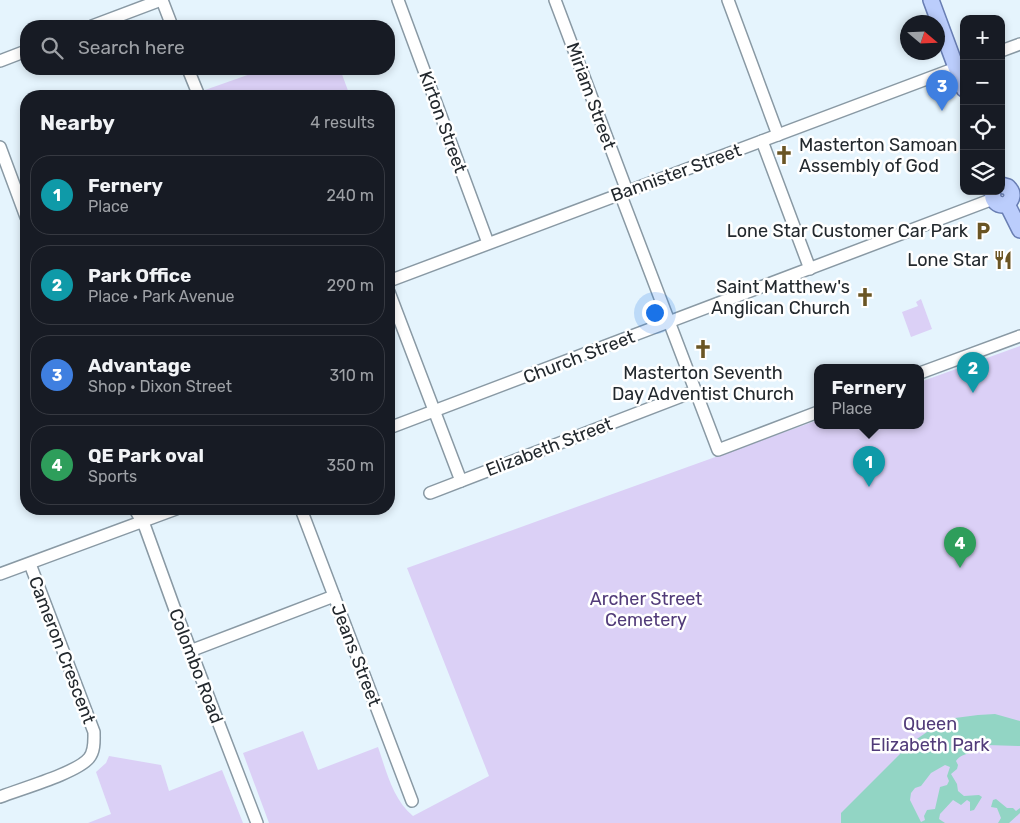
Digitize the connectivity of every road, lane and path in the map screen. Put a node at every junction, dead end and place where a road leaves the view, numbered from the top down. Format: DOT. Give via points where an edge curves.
graph roads {
  1 [pos="161,0"];
  2 [pos="398,0"];
  3 [pos="555,0"];
  4 [pos="728,0"];
  5 [pos="931,0"];
  6 [pos="108,20"];
  7 [pos="169,20"];
  8 [pos="1020,44"];
  9 [pos="1005,50"];
  10 [pos="20,53"];
  11 [pos="0,61"];
  12 [pos="960,66"];
  13 [pos="190,75"];
  14 [pos="197,90"];
  15 [pos="778,135"];
  16 [pos="762,140"];
  17 [pos="0,147"];
  18 [pos="623,192"];
  19 [pos="1001,195"];
  20 [pos="1004,195"];
  21 [pos="20,201"];
  22 [pos="1020,230"];
  23 [pos="488,243"];
  24 [pos="810,269"];
  25 [pos="395,278"];
  26 [pos="395,308"];
  27 [pos="669,323"];
  28 [pos="1020,336"];
  29 [pos="924,372"];
  30 [pos="695,390"];
  31 [pos="433,412"];
  32 [pos="814,414"];
  33 [pos="395,426"];
  34 [pos="461,481"];
  35 [pos="430,493"];
  36 [pos="138,515"];
  37 [pos="158,515"];
  38 [pos="303,515"];
  39 [pos="141,521"];
  40 [pos="30,564"];
  41 [pos="0,574"];
  42 [pos="334,596"];
  43 [pos="190,651"];
  44 [pos="1,794"];
  45 [pos="412,801"];
  46 [pos="257,823"];
  1 -- 6 [label="street"];
  1 -- 7 [label="street"];
  2 -- 23 [label="street, Kirton Street"];
  3 -- 18 [label="street, Miriam Street"];
  4 -- 15 [label="street"];
  5 -- 12 [label="main road"];
  8 -- 9 [label="street"];
  10 -- 11 [label="street"];
  12 -- 15 [label="street, Bannister Street"];
  13 -- 14 [label="street"];
  15 -- 16 [label="street, Bannister Street"];
  16 -- 18 [label="street, Bannister Street"];
  16 -- 24 [label="street"];
  17 -- 21 [label="street"];
  18 -- 23 [label="street, Bannister Street"];
  18 -- 27 [label="street, Miriam Street"];
  19 -- 24 [label="street, Church Street"];
  20 -- 22 [label="main road"];
  23 -- 25 [label="street, Bannister Street"];
  24 -- 27 [label="street, Church Street"];
  26 -- 31 [label="street"];
  27 -- 30 [label="street, Miriam Street"];
  27 -- 31 [label="street, Church Street"];
  28 -- 29 [label="street"];
  30 -- 32 [label="street, Miriam Street" via="718,450"];
  30 -- 34 [label="street, Elizabeth Street"];
  31 -- 33 [label="street, Church Street"];
  31 -- 34 [label="street"];
  34 -- 35 [label="street, Elizabeth Street"];
  36 -- 39 [label="street, Colombo Road"];
  37 -- 39 [label="street"];
  38 -- 42 [label="street, Jeans Street"];
  39 -- 40 [label="street"];
  39 -- 43 [label="street, Colombo Road"];
  40 -- 41 [label="street"];
  40 -- 44 [label="street, Cameron Crescent" via="94,732 94,745 90,757 77,768"];
  42 -- 43 [label="street"];
  42 -- 45 [label="street, Jeans Street"];
  43 -- 46 [label="street, Colombo Road"];
}
